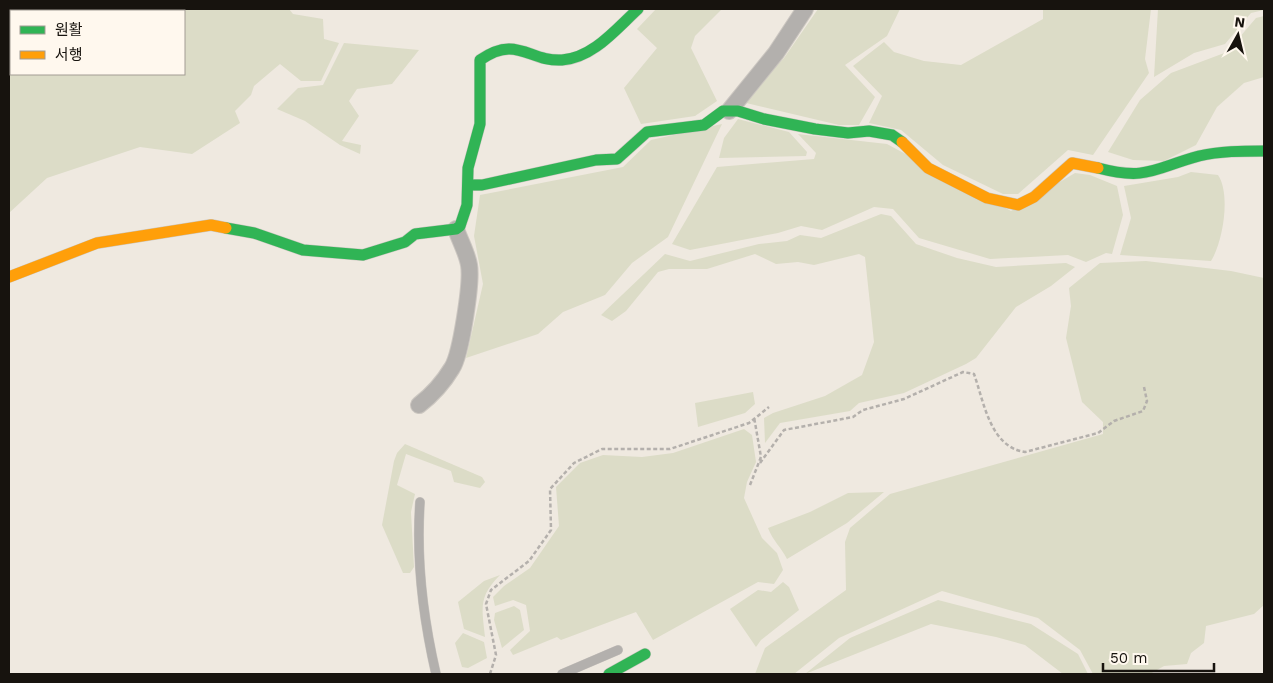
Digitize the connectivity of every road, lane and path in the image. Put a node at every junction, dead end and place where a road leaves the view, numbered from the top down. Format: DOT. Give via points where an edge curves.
graph roads {
  1 [pos="638,9"];
  2 [pos="805,9"];
  3 [pos="729,111"];
  4 [pos="1264,151"];
  5 [pos="468,184"];
  6 [pos="456,229"];
  7 [pos="9,277"];
  8 [pos="1144,387"];
  9 [pos="419,406"];
  10 [pos="769,406"];
  11 [pos="754,417"];
  12 [pos="760,463"];
  13 [pos="750,485"];
  14 [pos="420,502"];
  15 [pos="618,650"];
  16 [pos="645,654"];
  17 [pos="436,674"];
  18 [pos="490,674"];
  19 [pos="562,674"];
  20 [pos="609,674"];
  1 -- 5 [label="street" via="593,50 562,60 516,48 490,53 480,60 480,124 468,168"];
  2 -- 3 [label="street" via="776,53"];
  3 -- 4 [label="street" via="815,129 892,135 928,168 987,198 1018,204 1034,197 1072,163 1136,174 1165,170 1198,156"];
  3 -- 5 [label="street" via="723,111 704,125 648,132 618,159 596,160 482,185"];
  5 -- 6 [label="street" via="467,205"];
  6 -- 7 [label="street" via="415,234 405,242 363,255 303,250 254,233 211,225 97,243"];
  6 -- 9 [label="street" via="469,265 470,286 458,344 453,366 435,392"];
  8 -- 12 [label="path" via="1147,401 1143,411 1114,421 1098,433 1025,452 1015,451 993,430 974,374 963,372 904,399 863,410 853,417 784,430"];
  10 -- 11 [label="path"];
  11 -- 12 [label="path"];
  11 -- 18 [label="path" via="750,422 670,449 602,449 574,463 550,489 551,530 529,561 491,590 486,604 496,655"];
  12 -- 13 [label="path"];
  14 -- 17 [label="lane" via="418,532 425,627"];
  15 -- 19 [label="lane"];
  16 -- 20 [label="street"];
}
